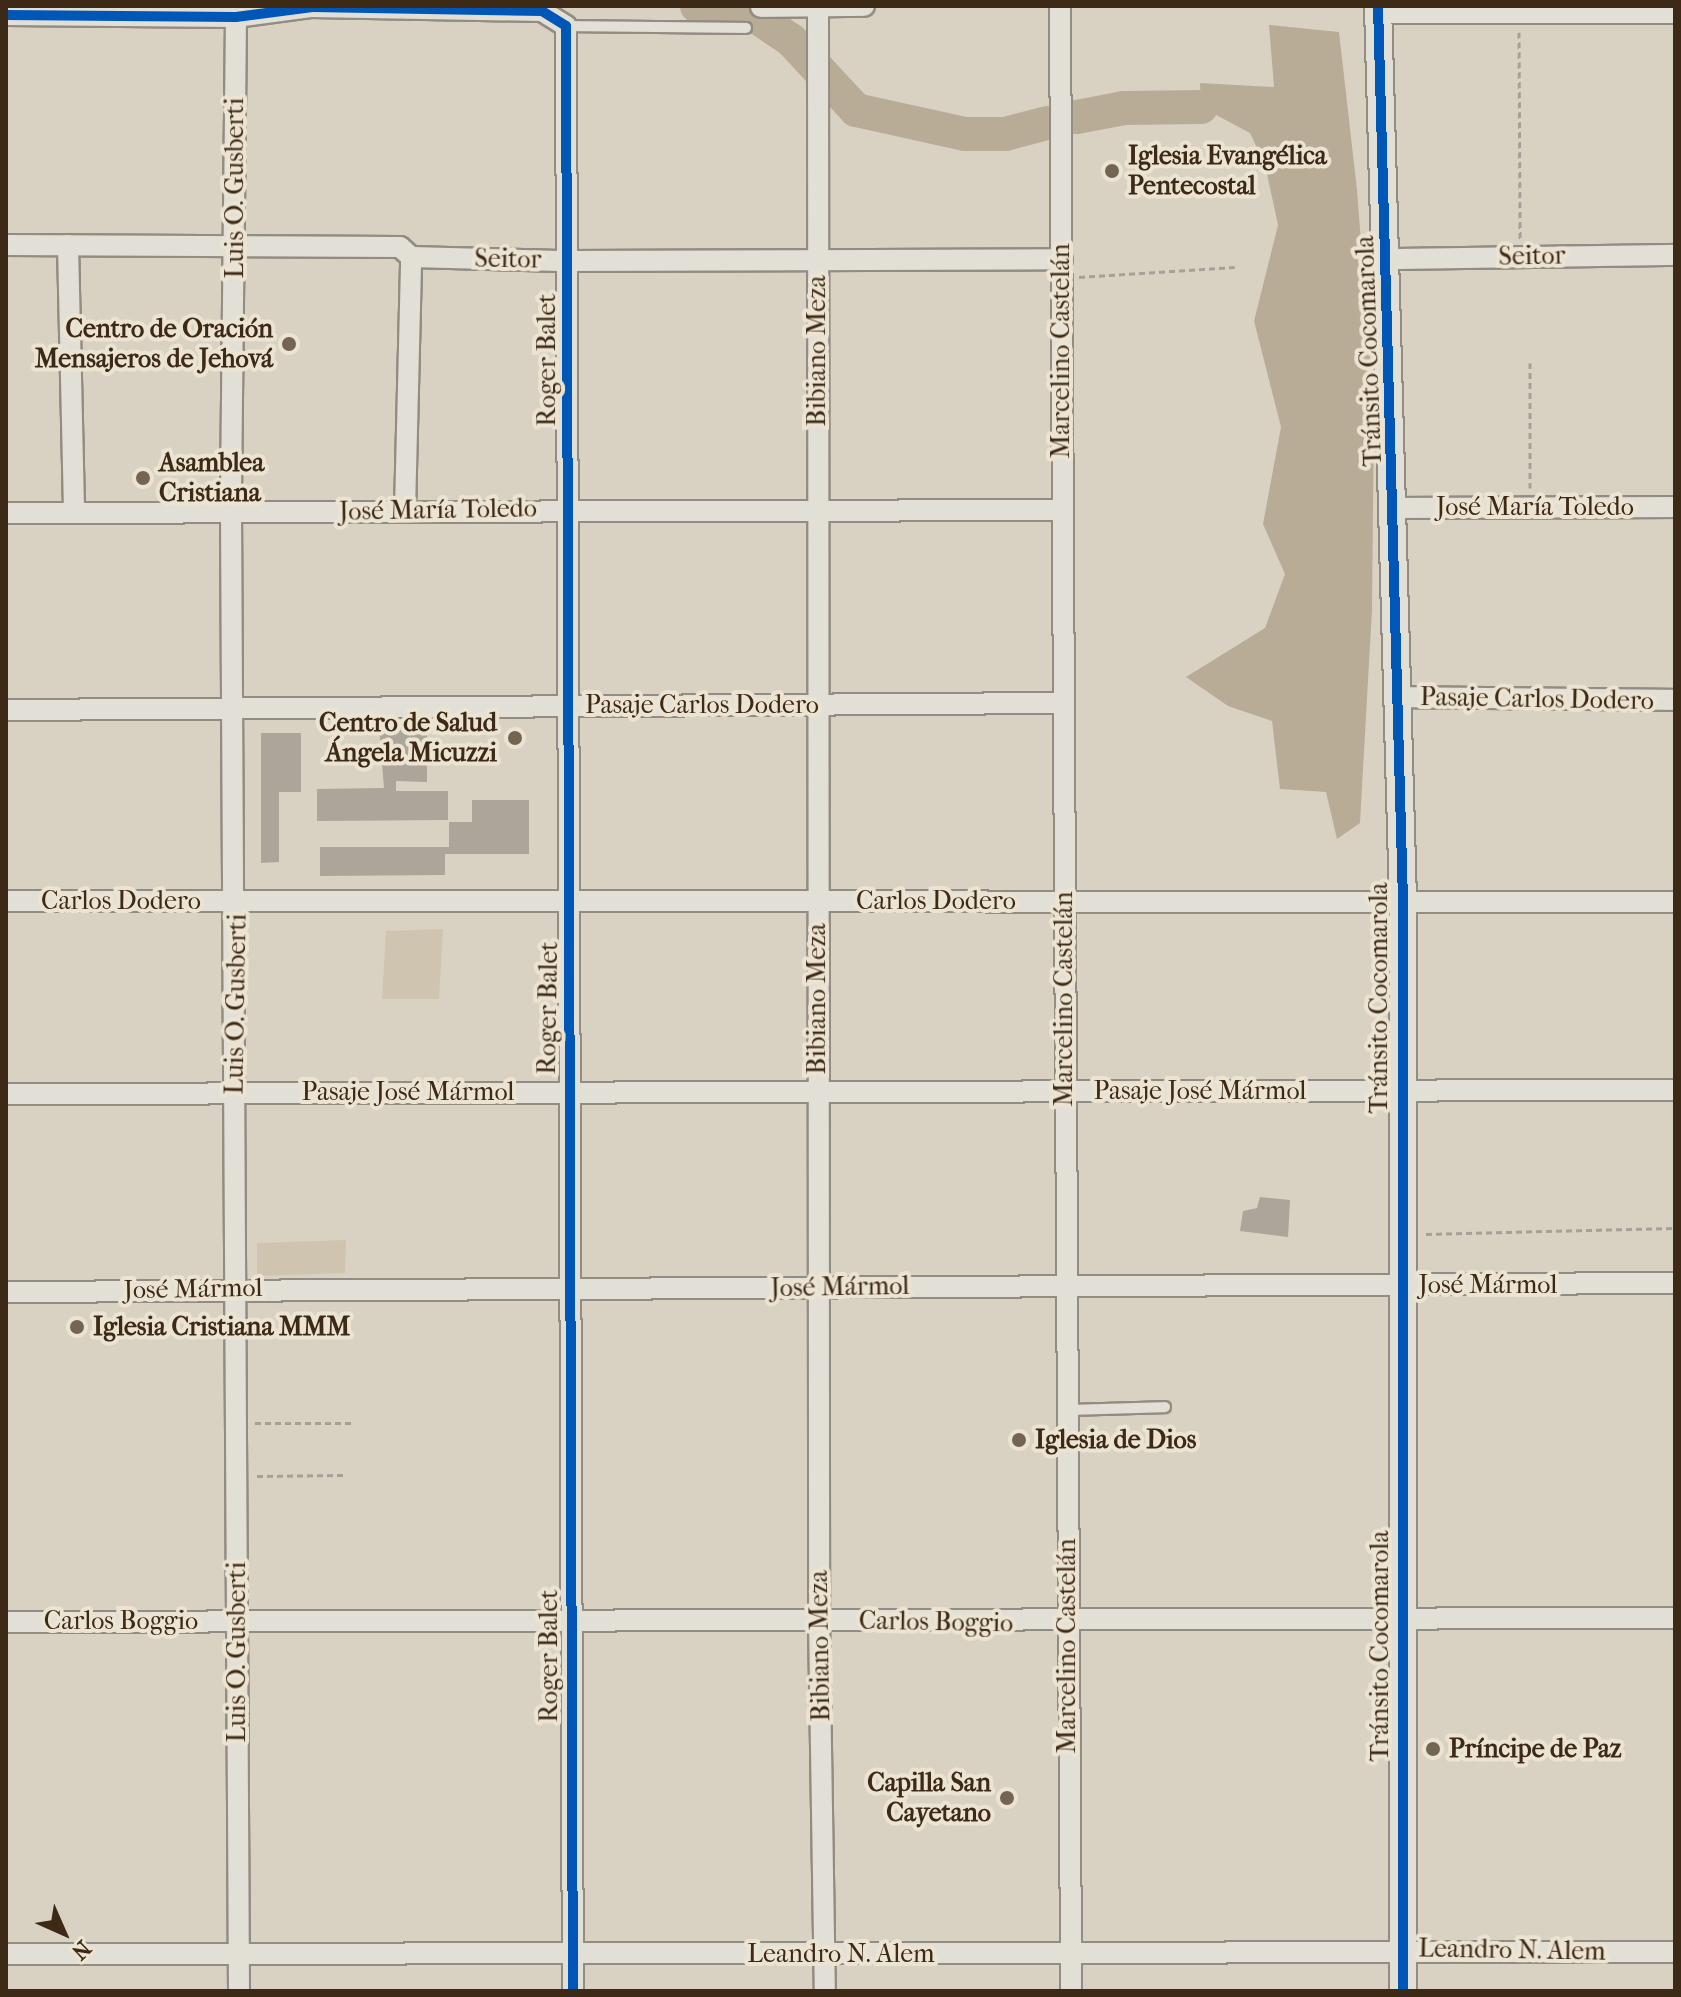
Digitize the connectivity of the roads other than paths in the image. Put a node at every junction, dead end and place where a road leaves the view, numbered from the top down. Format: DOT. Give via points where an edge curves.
graph roads {
  1 [pos="312,6"];
  2 [pos="864,6"];
  3 [pos="1060,6"];
  4 [pos="761,7"];
  5 [pos="818,7"];
  6 [pos="1378,9"];
  7 [pos="1675,13"];
  8 [pos="6,15"];
  9 [pos="236,17"];
  10 [pos="566,26"];
  11 [pos="746,28"];
  12 [pos="235,243"];
  13 [pos="1675,244"];
  14 [pos="6,245"];
  15 [pos="68,245"];
  16 [pos="1675,256"];
  17 [pos="411,257"];
  18 [pos="817,258"];
  19 [pos="1389,259"];
  20 [pos="569,261"];
  21 [pos="1062,268"];
  22 [pos="1675,507"];
  23 [pos="1396,508"];
  24 [pos="568,509"];
  25 [pos="1061,510"];
  26 [pos="74,511"];
  27 [pos="231,511"];
  28 [pos="405,511"];
  29 [pos="816,511"];
  30 [pos="6,513"];
  31 [pos="1398,697"];
  32 [pos="1675,700"];
  33 [pos="1062,703"];
  34 [pos="568,704"];
  35 [pos="233,706"];
  36 [pos="816,706"];
  37 [pos="6,710"];
  38 [pos="572,899"];
  39 [pos="817,900"];
  40 [pos="6,901"];
  41 [pos="1065,901"];
  42 [pos="238,902"];
  43 [pos="1403,902"];
  44 [pos="1675,902"];
  45 [pos="1400,1090"];
  46 [pos="1675,1090"];
  47 [pos="234,1092"];
  48 [pos="569,1092"];
  49 [pos="1065,1092"];
  50 [pos="817,1093"];
  51 [pos="6,1094"];
  52 [pos="1675,1283"];
  53 [pos="1063,1284"];
  54 [pos="1403,1285"];
  55 [pos="235,1288"];
  56 [pos="567,1288"];
  57 [pos="818,1288"];
  58 [pos="6,1292"];
  59 [pos="1165,1407"];
  60 [pos="1064,1410"];
  61 [pos="1675,1618"];
  62 [pos="236,1620"];
  63 [pos="819,1620"];
  64 [pos="1402,1620"];
  65 [pos="6,1622"];
  66 [pos="571,1624"];
  67 [pos="1066,1624"];
  68 [pos="1403,1949"];
  69 [pos="239,1952"];
  70 [pos="1675,1952"];
  71 [pos="1071,1953"];
  72 [pos="6,1954"];
  73 [pos="572,1954"];
  74 [pos="825,1954"];
  75 [pos="239,1991"];
  76 [pos="573,1991"];
  77 [pos="825,1991"];
  78 [pos="1071,1991"];
  79 [pos="1403,1991"];
  1 -- 9 [label="street"];
  1 -- 10 [label="street" via="542,11"];
  2 -- 5 [label="street"];
  3 -- 21 [label="street, Marcelino Castelán"];
  4 -- 5 [label="street"];
  5 -- 18 [label="street, Bibiano Meza"];
  6 -- 7 [label="street"];
  6 -- 19 [label="street, Tránsito Cocomarola"];
  8 -- 9 [label="street"];
  9 -- 12 [label="street, Luis O. Gusberti"];
  10 -- 11 [label="lane"];
  10 -- 20 [label="street, Roger Balet"];
  12 -- 15 [label="street, Seitor"];
  12 -- 17 [label="street, Seitor" via="400,247"];
  12 -- 27 [label="street, Luis O. Gusberti"];
  13 -- 16 [label="street"];
  14 -- 15 [label="street, Seitor"];
  15 -- 26 [label="street"];
  16 -- 19 [label="street, Seitor"];
  17 -- 20 [label="street, Seitor"];
  17 -- 28 [label="street"];
  18 -- 20 [label="street, Seitor"];
  18 -- 21 [label="street, Seitor"];
  18 -- 29 [label="street, Bibiano Meza"];
  19 -- 23 [label="street, Tránsito Cocomarola"];
  20 -- 24 [label="street, Roger Balet"];
  21 -- 25 [label="street, Marcelino Castelán"];
  22 -- 23 [label="street, José María Toledo"];
  23 -- 31 [label="street, Tránsito Cocomarola"];
  24 -- 28 [label="street, José María Toledo"];
  24 -- 29 [label="street, José María Toledo"];
  24 -- 34 [label="street, Roger Balet"];
  25 -- 29 [label="street, José María Toledo"];
  25 -- 33 [label="street, Marcelino Castelán"];
  26 -- 27 [label="street, José María Toledo"];
  26 -- 30 [label="street, José María Toledo"];
  27 -- 28 [label="street, José María Toledo"];
  27 -- 35 [label="street, Luis O. Gusberti"];
  29 -- 36 [label="street, Bibiano Meza"];
  31 -- 32 [label="street, Pasaje Carlos Dodero"];
  31 -- 43 [label="street, Tránsito Cocomarola"];
  33 -- 36 [label="street, Pasaje Carlos Dodero"];
  33 -- 41 [label="street, Marcelino Castelán"];
  34 -- 35 [label="street, Pasaje Carlos Dodero"];
  34 -- 36 [label="street, Pasaje Carlos Dodero"];
  34 -- 38 [label="street, Roger Balet"];
  35 -- 37 [label="street, Pasaje Carlos Dodero"];
  35 -- 42 [label="street, Luis O. Gusberti"];
  36 -- 39 [label="street, Bibiano Meza"];
  38 -- 39 [label="street, Carlos Dodero"];
  38 -- 42 [label="street, Carlos Dodero"];
  38 -- 48 [label="street, Roger Balet"];
  39 -- 41 [label="street, Carlos Dodero"];
  39 -- 50 [label="street, Bibiano Meza"];
  40 -- 42 [label="street, Carlos Dodero"];
  41 -- 43 [label="street, Carlos Dodero"];
  41 -- 49 [label="street, Marcelino Castelán"];
  42 -- 47 [label="street, Luis O. Gusberti"];
  43 -- 44 [label="street, Carlos Dodero"];
  43 -- 45 [label="street, Tránsito Cocomarola"];
  45 -- 46 [label="street, Pasaje José Mármol"];
  45 -- 49 [label="street, Pasaje José Mármol"];
  45 -- 54 [label="street, Tránsito Cocomarola"];
  47 -- 48 [label="street, Pasaje José Mármol"];
  47 -- 51 [label="street, Pasaje José Mármol"];
  47 -- 55 [label="street, Luis O. Gusberti"];
  48 -- 50 [label="street, Pasaje José Mármol"];
  48 -- 56 [label="street, Roger Balet"];
  49 -- 50 [label="street, Pasaje José Mármol"];
  49 -- 53 [label="street, Marcelino Castelán"];
  50 -- 57 [label="street, Bibiano Meza"];
  52 -- 54 [label="street, José Mármol"];
  53 -- 54 [label="street, José Mármol"];
  53 -- 57 [label="street, José Mármol"];
  53 -- 60 [label="street, Marcelino Castelán"];
  54 -- 64 [label="street, Tránsito Cocomarola"];
  55 -- 56 [label="street, José Mármol"];
  55 -- 58 [label="street, José Mármol"];
  55 -- 62 [label="street, Luis O. Gusberti"];
  56 -- 57 [label="street, José Mármol"];
  56 -- 66 [label="street, Roger Balet"];
  57 -- 63 [label="street, Bibiano Meza"];
  59 -- 60 [label="lane"];
  60 -- 67 [label="street, Marcelino Castelán"];
  61 -- 64 [label="street, Carlos Boggio"];
  62 -- 65 [label="street, Carlos Boggio"];
  62 -- 66 [label="street, Carlos Boggio"];
  62 -- 69 [label="street, Luis O. Gusberti"];
  63 -- 66 [label="street, Carlos Boggio"];
  63 -- 67 [label="street, Carlos Boggio"];
  63 -- 74 [label="street, Bibiano Meza"];
  64 -- 67 [label="street, Carlos Boggio"];
  64 -- 68 [label="street, Tránsito Cocomarola"];
  66 -- 73 [label="street, Roger Balet"];
  67 -- 71 [label="street, Marcelino Castelán"];
  68 -- 70 [label="street, Leandro N. Alem"];
  68 -- 71 [label="street, Leandro N. Alem"];
  68 -- 79 [label="street, Tránsito Cocomarola"];
  69 -- 72 [label="street, Leandro N. Alem"];
  69 -- 73 [label="street, Leandro N. Alem"];
  69 -- 75 [label="street, Luis O. Gusberti"];
  71 -- 74 [label="street, Leandro N. Alem"];
  71 -- 78 [label="street, Marcelino Castelán"];
  73 -- 74 [label="street, Leandro N. Alem"];
  73 -- 76 [label="street, Roger Balet"];
  74 -- 77 [label="street, Bibiano Meza"];
}
